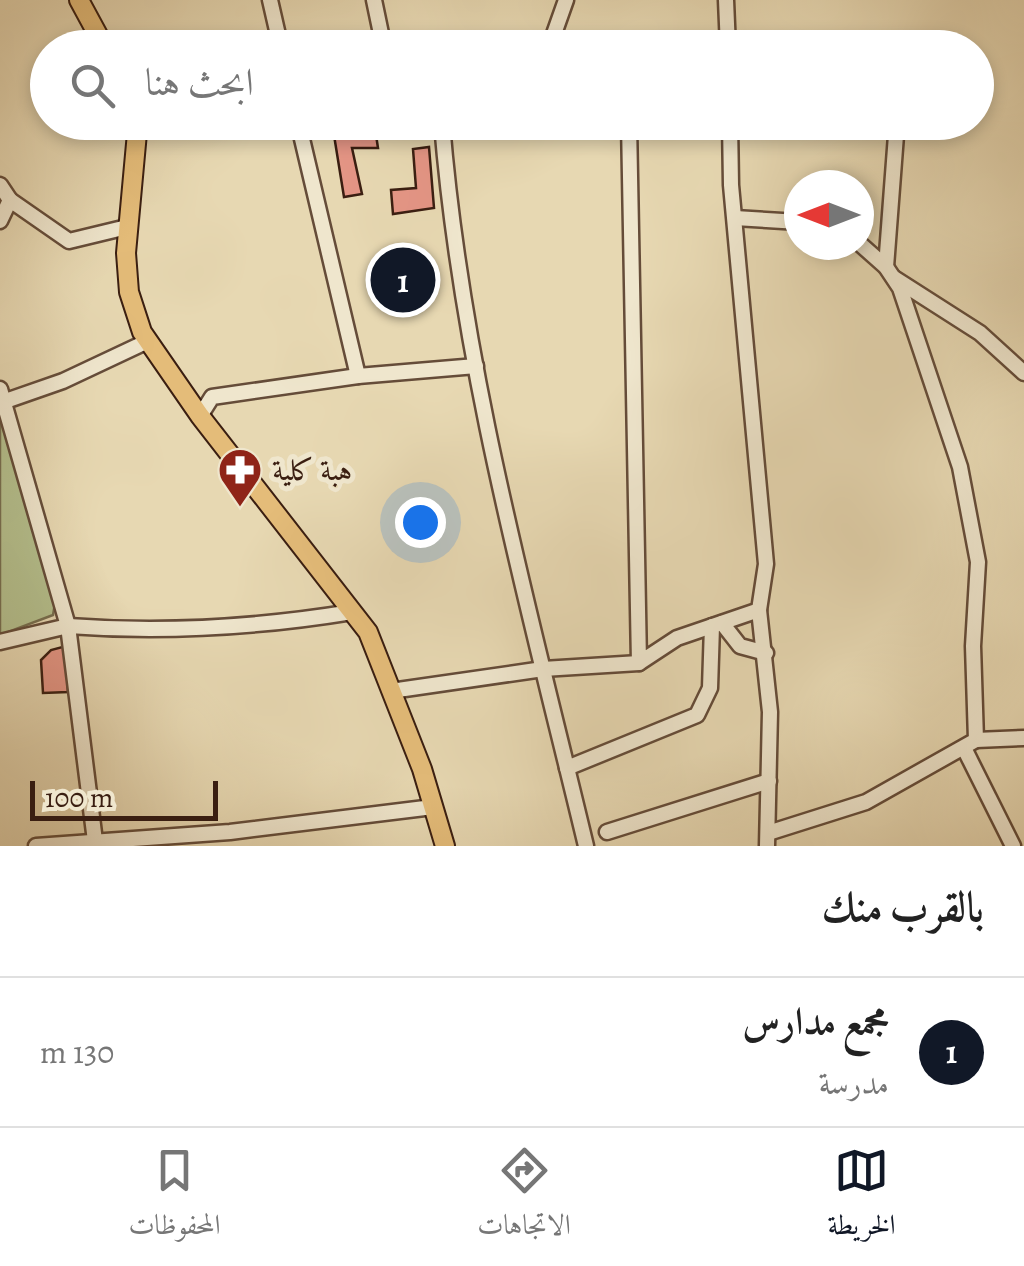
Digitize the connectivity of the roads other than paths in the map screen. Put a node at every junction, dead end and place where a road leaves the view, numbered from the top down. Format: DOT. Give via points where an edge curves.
graph roads {
  1 [pos="79,0"];
  2 [pos="270,0"];
  3 [pos="374,0"];
  4 [pos="566,0"];
  5 [pos="726,0"];
  6 [pos="95,30"];
  7 [pos="277,30"];
  8 [pos="380,30"];
  9 [pos="555,30"];
  10 [pos="727,30"];
  11 [pos="136,140"];
  12 [pos="302,140"];
  13 [pos="446,140"];
  14 [pos="629,140"];
  15 [pos="731,140"];
  16 [pos="895,140"];
  17 [pos="0,185"];
  18 [pos="10,200"];
  19 [pos="735,218"];
  20 [pos="0,221"];
  21 [pos="784,221"];
  22 [pos="127,228"];
  23 [pos="874,258"];
  24 [pos="889,272"];
  25 [pos="148,341"];
  26 [pos="476,366"];
  27 [pos="1024,372"];
  28 [pos="358,376"];
  29 [pos="1,398"];
  30 [pos="200,416"];
  31 [pos="760,610"];
  32 [pos="352,612"];
  33 [pos="717,624"];
  34 [pos="68,626"];
  35 [pos="0,642"];
  36 [pos="766,653"];
  37 [pos="639,662"];
  38 [pos="543,669"];
  39 [pos="391,691"];
  40 [pos="1024,738"];
  41 [pos="970,745"];
  42 [pos="567,768"];
  43 [pos="769,780"];
  44 [pos="433,807"];
  45 [pos="607,832"];
  46 [pos="767,839"];
  47 [pos="96,842"];
  48 [pos="36,846"];
  49 [pos="445,846"];
  50 [pos="586,846"];
  51 [pos="1013,846"];
  1 -- 6 [label="main road"];
  2 -- 7 [label="street"];
  3 -- 8 [label="street"];
  4 -- 9 [label="street"];
  5 -- 10 [label="street"];
  11 -- 22 [label="main road"];
  12 -- 28 [label="street"];
  13 -- 26 [label="street"];
  14 -- 37 [label="street"];
  15 -- 19 [label="street"];
  16 -- 24 [label="street"];
  17 -- 18 [label="street"];
  18 -- 20 [label="street"];
  18 -- 22 [label="street" via="69,240"];
  19 -- 21 [label="street"];
  19 -- 31 [label="street" via="766,564"];
  22 -- 25 [label="main road" via="129,292"];
  23 -- 24 [label="street"];
  24 -- 27 [label="street" via="980,332"];
  24 -- 41 [label="street" via="960,466 978,562"];
  25 -- 29 [label="street" via="63,382"];
  25 -- 30 [label="main road"];
  26 -- 28 [label="street"];
  26 -- 38 [label="street"];
  28 -- 30 [label="street" via="212,397"];
  29 -- 34 [label="street"];
  30 -- 32 [label="main road"];
  31 -- 33 [label="street"];
  31 -- 36 [label="street"];
  32 -- 34 [label="street" via="247,624"];
  32 -- 39 [label="main road" via="368,632"];
  33 -- 36 [label="street" via="740,646"];
  33 -- 37 [label="street"];
  33 -- 42 [label="street" via="707,701 698,715"];
  34 -- 35 [label="street"];
  34 -- 47 [label="street"];
  36 -- 43 [label="street"];
  37 -- 38 [label="street"];
  38 -- 39 [label="street"];
  38 -- 42 [label="street"];
  39 -- 44 [label="main road"];
  40 -- 41 [label="street"];
  41 -- 46 [label="street" via="866,802"];
  41 -- 51 [label="street"];
  42 -- 50 [label="street"];
  43 -- 45 [label="street"];
  43 -- 46 [label="street"];
  44 -- 47 [label="street"];
  44 -- 49 [label="main road"];
  47 -- 48 [label="street"];
}
